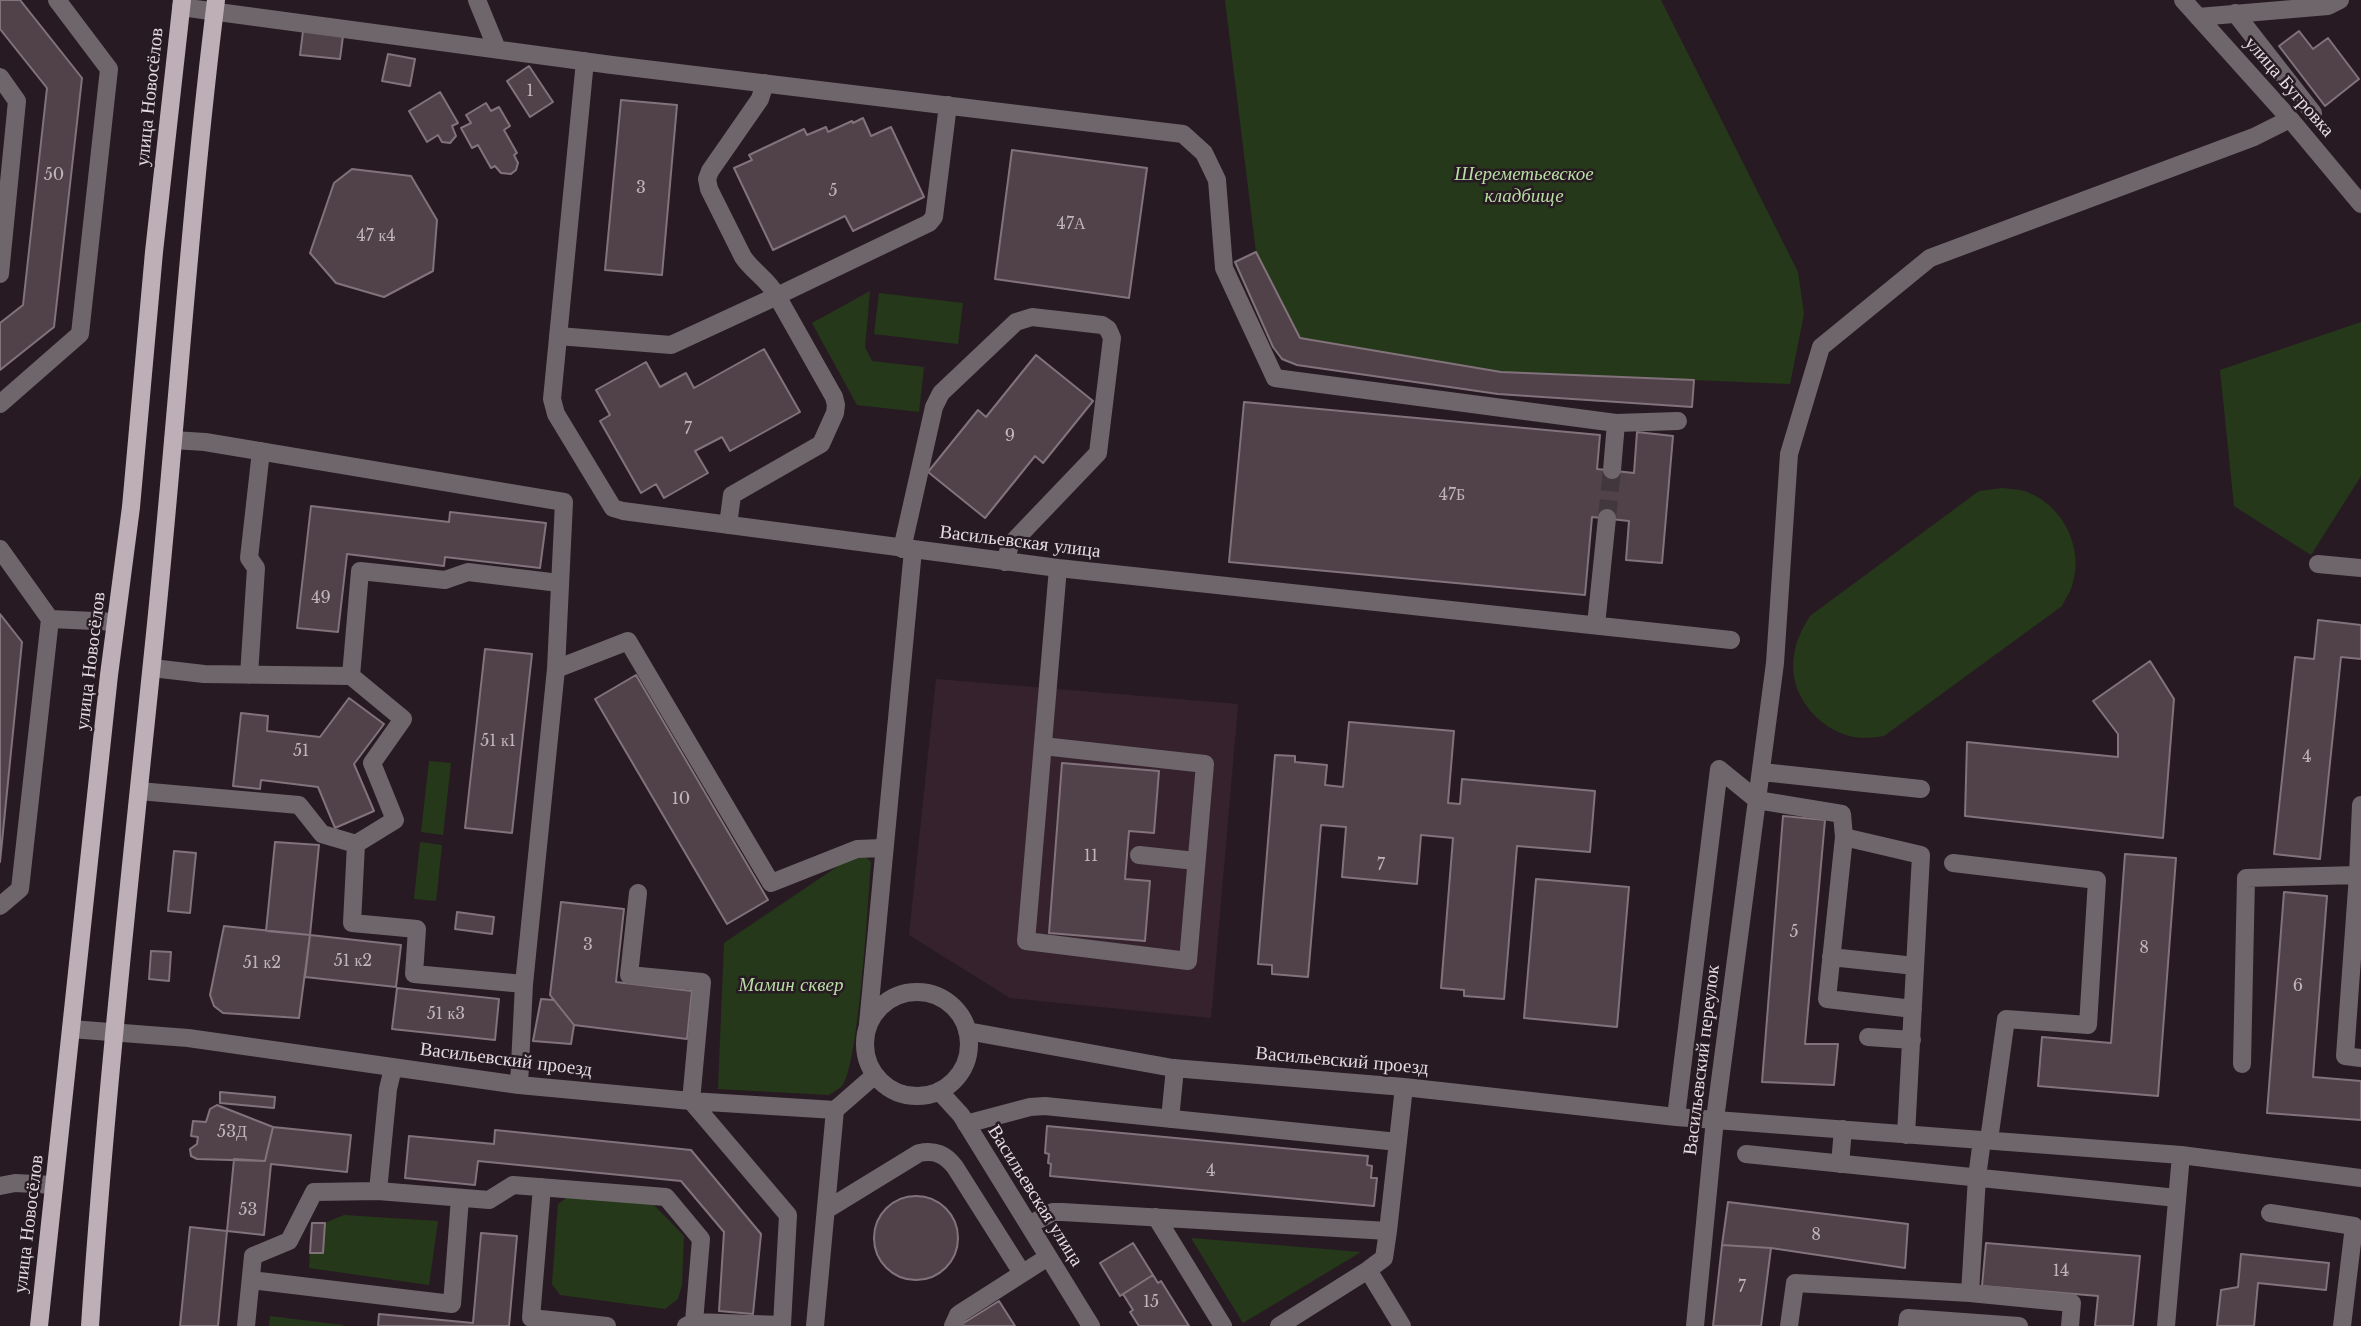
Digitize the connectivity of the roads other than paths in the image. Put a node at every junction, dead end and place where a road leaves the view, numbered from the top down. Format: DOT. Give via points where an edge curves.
graph roads {
  1 [pos="57,0"];
  2 [pos="477,0"];
  3 [pos="2183,0"];
  4 [pos="2340,0"];
  5 [pos="182,3"];
  6 [pos="215,6"];
  7 [pos="2235,13"];
  8 [pos="2198,17"];
  9 [pos="498,49"];
  10 [pos="585,61"];
  11 [pos="0,78"];
  12 [pos="765,83"];
  13 [pos="948,105"];
  14 [pos="2313,113"];
  15 [pos="2290,119"];
  16 [pos="2361,204"];
  17 [pos="0,274"];
  18 [pos="777,296"];
  19 [pos="558,336"];
  20 [pos="0,404"];
  21 [pos="1678,421"];
  22 [pos="1616,423"];
  23 [pos="173,440"];
  24 [pos="261,452"];
  25 [pos="1612,470"];
  26 [pos="1607,518"];
  27 [pos="728,526"];
  28 [pos="0,549"];
  29 [pos="907,550"];
  30 [pos="1005,562"];
  31 [pos="2318,564"];
  32 [pos="1058,568"];
  33 [pos="2361,568"];
  34 [pos="559,583"];
  35 [pos="50,619"];
  36 [pos="116,622"];
  37 [pos="1596,625"];
  38 [pos="1731,640"];
  39 [pos="152,668"];
  40 [pos="556,669"];
  41 [pos="249,675"];
  42 [pos="351,676"];
  43 [pos="1043,746"];
  44 [pos="1762,772"];
  45 [pos="1921,789"];
  46 [pos="139,791"];
  47 [pos="1757,800"];
  48 [pos="2361,804"];
  49 [pos="1844,837"];
  50 [pos="356,844"];
  51 [pos="883,849"];
  52 [pos="1139,855"];
  53 [pos="1196,860"];
  54 [pos="1953,863"];
  55 [pos="2359,875"];
  56 [pos="638,893"];
  57 [pos="0,906"];
  58 [pos="1831,957"];
  59 [pos="1915,966"];
  60 [pos="524,984"];
  61 [pos="1913,1009"];
  62 [pos="868,1024"];
  63 [pos="71,1029"];
  64 [pos="967,1031"];
  65 [pos="114,1034"];
  66 [pos="1868,1037"];
  67 [pos="1912,1040"];
  68 [pos="2361,1058"];
  69 [pos="2242,1064"];
  70 [pos="393,1068"];
  71 [pos="1175,1068"];
  72 [pos="875,1075"];
  73 [pos="519,1085"];
  74 [pos="1404,1087"];
  75 [pos="939,1091"];
  76 [pos="691,1101"];
  77 [pos="835,1110"];
  78 [pos="1676,1117"];
  79 [pos="1170,1119"];
  80 [pos="1715,1119"];
  81 [pos="966,1124"];
  82 [pos="1843,1129"];
  83 [pos="1906,1135"];
  84 [pos="1986,1140"];
  85 [pos="1398,1142"];
  86 [pos="1746,1154"];
  87 [pos="2181,1155"];
  88 [pos="1840,1164"];
  89 [pos="1977,1177"];
  90 [pos="2361,1178"];
  91 [pos="54,1185"];
  92 [pos="0,1186"];
  93 [pos="542,1187"];
  94 [pos="378,1191"];
  95 [pos="460,1198"];
  96 [pos="2177,1198"];
  97 [pos="826,1210"];
  98 [pos="2270,1213"];
  99 [pos="1156,1217"];
  100 [pos="1029,1226"];
  101 [pos="1388,1231"];
  102 [pos="1048,1256"];
  103 [pos="1368,1270"];
  104 [pos="1022,1273"];
  105 [pos="251,1280"];
  106 [pos="1970,1293"];
  107 [pos="2022,1298"];
  108 [pos="690,1324"];
  109 [pos="758,1325"];
  110 [pos="2019,1325"];
  111 [pos="39,1326"];
  112 [pos="90,1326"];
  113 [pos="246,1326"];
  114 [pos="607,1326"];
  115 [pos="782,1326"];
  116 [pos="815,1326"];
  117 [pos="953,1326"];
  118 [pos="1091,1326"];
  119 [pos="1223,1326"];
  120 [pos="1279,1326"];
  121 [pos="1402,1326"];
  122 [pos="1695,1326"];
  123 [pos="1789,1326"];
  124 [pos="1908,1326"];
  125 [pos="2070,1326"];
  126 [pos="2166,1326"];
  127 [pos="2342,1326"];
  1 -- 20 [label="street" via="110,69 80,334"];
  2 -- 9 [label="street"];
  3 -- 8 [label="street, улица Бугровка"];
  4 -- 7 [label="street" via="2328,6"];
  5 -- 6 [label="street"];
  5 -- 36 [label="main road, улица Новосёлов"];
  6 -- 9 [label="street"];
  6 -- 23 [label="main road"];
  7 -- 8 [label="street"];
  7 -- 14 [label="street"];
  8 -- 15 [label="street, улица Бугровка"];
  9 -- 10 [label="street"];
  10 -- 12 [label="street"];
  10 -- 19 [label="street"];
  11 -- 17 [label="street" via="18,100"];
  12 -- 13 [label="street"];
  12 -- 18 [label="street" via="760,99 707,179 743,257 768,280"];
  13 -- 18 [label="street" via="934,218"];
  13 -- 22 [label="street" via="1183,134 1204,153 1217,180 1224,268 1275,378"];
  15 -- 16 [label="street, улица Бугровка"];
  15 -- 44 [label="street, Васильевский переулок" via="2255,137 1930,258 1821,347 1789,454"];
  18 -- 19 [label="street" via="671,345"];
  18 -- 27 [label="street" via="834,397 835,412 821,444 732,495"];
  19 -- 27 [label="street" via="553,407 613,508"];
  21 -- 22 [label="street"];
  22 -- 25 [label="street"];
  23 -- 24 [label="street"];
  23 -- 39 [label="main road"];
  24 -- 34 [label="street" via="564,502"];
  24 -- 41 [label="street" via="249,558 257,568"];
  26 -- 37 [label="street"];
  27 -- 29 [label="street"];
  28 -- 35 [label="street"];
  29 -- 30 [label="street, Васильевская улица"];
  29 -- 30 [label="street" via="933,407 941,393 1024,318 1101,325 1112,338 1098,453 1010,545"];
  29 -- 51 [label="street, Васильевская улица"];
  30 -- 32 [label="street, Васильевская улица"];
  31 -- 33 [label="street"];
  32 -- 37 [label="street, Васильевская улица"];
  32 -- 43 [label="street"];
  34 -- 40 [label="street"];
  34 -- 42 [label="street" via="468,572 445,580 360,571"];
  35 -- 36 [label="street"];
  35 -- 57 [label="street" via="20,889"];
  36 -- 63 [label="main road, улица Новосёлов"];
  37 -- 38 [label="street, Васильевская улица"];
  39 -- 41 [label="street"];
  39 -- 46 [label="main road"];
  40 -- 51 [label="street" via="628,641 771,883 857,849"];
  40 -- 60 [label="street"];
  41 -- 42 [label="street"];
  42 -- 50 [label="street" via="403,719 372,763 395,820"];
  43 -- 53 [label="street" via="1205,764"];
  43 -- 53 [label="street" via="1026,941 1188,961"];
  44 -- 45 [label="street"];
  44 -- 47 [label="street, Васильевский переулок"];
  46 -- 50 [label="street" via="299,805 322,834"];
  46 -- 65 [label="main road"];
  47 -- 49 [label="street" via="1842,814"];
  47 -- 78 [label="street" via="1719,769"];
  47 -- 80 [label="street, Васильевский переулок"];
  48 -- 55 [label="street"];
  49 -- 58 [label="street"];
  49 -- 59 [label="street" via="1921,855"];
  50 -- 60 [label="street" via="352,923 417,929 414,974"];
  51 -- 62 [label="street, Васильевская улица"];
  52 -- 53 [label="street"];
  54 -- 84 [label="street" via="2097,880 2088,1025 2007,1019"];
  55 -- 68 [label="street" via="2345,1056"];
  55 -- 69 [label="street" via="2246,878"];
  56 -- 76 [label="street" via="629,975 702,982"];
  58 -- 59 [label="street"];
  58 -- 61 [label="street" via="1827,999"];
  59 -- 61 [label="street"];
  60 -- 73 [label="street"];
  61 -- 67 [label="street"];
  62 -- 64 [label="street" via="888,999 919,991 949,1003"];
  62 -- 72 [label="street" via="864,1042"];
  63 -- 65 [label="street, Васильевский проезд"];
  63 -- 91 [label="main road, улица Новосёлов"];
  64 -- 71 [label="street, Васильевский проезд"];
  64 -- 75 [label="street" via="969,1049 964,1066 954,1081"];
  65 -- 70 [label="street, Васильевский проезд" via="174,1037"];
  65 -- 112 [label="main road"];
  66 -- 67 [label="street"];
  67 -- 83 [label="street"];
  70 -- 73 [label="street, Васильевский проезд"];
  70 -- 94 [label="street"];
  71 -- 74 [label="street, Васильевский проезд"];
  71 -- 79 [label="street"];
  72 -- 75 [label="street" via="904,1095"];
  72 -- 77 [label="street"];
  73 -- 76 [label="street, Васильевский проезд"];
  74 -- 78 [label="street, Васильевский проезд"];
  74 -- 85 [label="street"];
  75 -- 81 [label="street, Васильевская улица"];
  76 -- 77 [label="street, Васильевский проезд"];
  76 -- 115 [label="street" via="788,1215"];
  77 -- 97 [label="street"];
  78 -- 80 [label="street, Васильевский проезд"];
  79 -- 81 [label="street" via="1037,1106"];
  79 -- 85 [label="street"];
  80 -- 82 [label="street, Васильевский проезд"];
  80 -- 122 [label="street, Васильевский переулок"];
  81 -- 100 [label="street, Васильевская улица"];
  82 -- 83 [label="street, Васильевский проезд"];
  82 -- 88 [label="street"];
  83 -- 84 [label="street, Васильевский проезд"];
  84 -- 87 [label="street, Васильевский проезд"];
  84 -- 89 [label="street"];
  85 -- 101 [label="street"];
  86 -- 88 [label="street"];
  87 -- 90 [label="street, Васильевский проезд"];
  87 -- 96 [label="street"];
  88 -- 89 [label="street"];
  89 -- 96 [label="street"];
  89 -- 106 [label="street"];
  91 -- 92 [label="street"];
  91 -- 111 [label="main road, улица Новосёлов"];
  93 -- 95 [label="street" via="513,1185 489,1200"];
  93 -- 108 [label="street" via="666,1197 701,1239"];
  93 -- 114 [label="street" via="531,1318"];
  94 -- 95 [label="street"];
  94 -- 105 [label="street" via="314,1192 289,1241 253,1256"];
  95 -- 105 [label="street" via="452,1304"];
  96 -- 126 [label="street"];
  97 -- 104 [label="street" via="919,1153 940,1154 955,1167"];
  97 -- 116 [label="street"];
  98 -- 127 [label="street" via="2354,1226"];
  99 -- 100 [label="street" via="1053,1212"];
  99 -- 101 [label="street"];
  99 -- 119 [label="street"];
  100 -- 102 [label="street, Васильевская улица"];
  101 -- 103 [label="street" via="1384,1258"];
  102 -- 104 [label="street"];
  102 -- 118 [label="street, Васильевская улица"];
  103 -- 120 [label="street"];
  103 -- 121 [label="street"];
  104 -- 117 [label="street" via="958,1315"];
  105 -- 113 [label="street"];
  106 -- 107 [label="street"];
  106 -- 123 [label="street" via="1795,1283"];
  107 -- 110 [label="street"];
  107 -- 125 [label="street" via="2072,1303"];
  108 -- 109 [label="street"];
  109 -- 115 [label="street"];
  110 -- 124 [label="street" via="1908,1318"];
}
